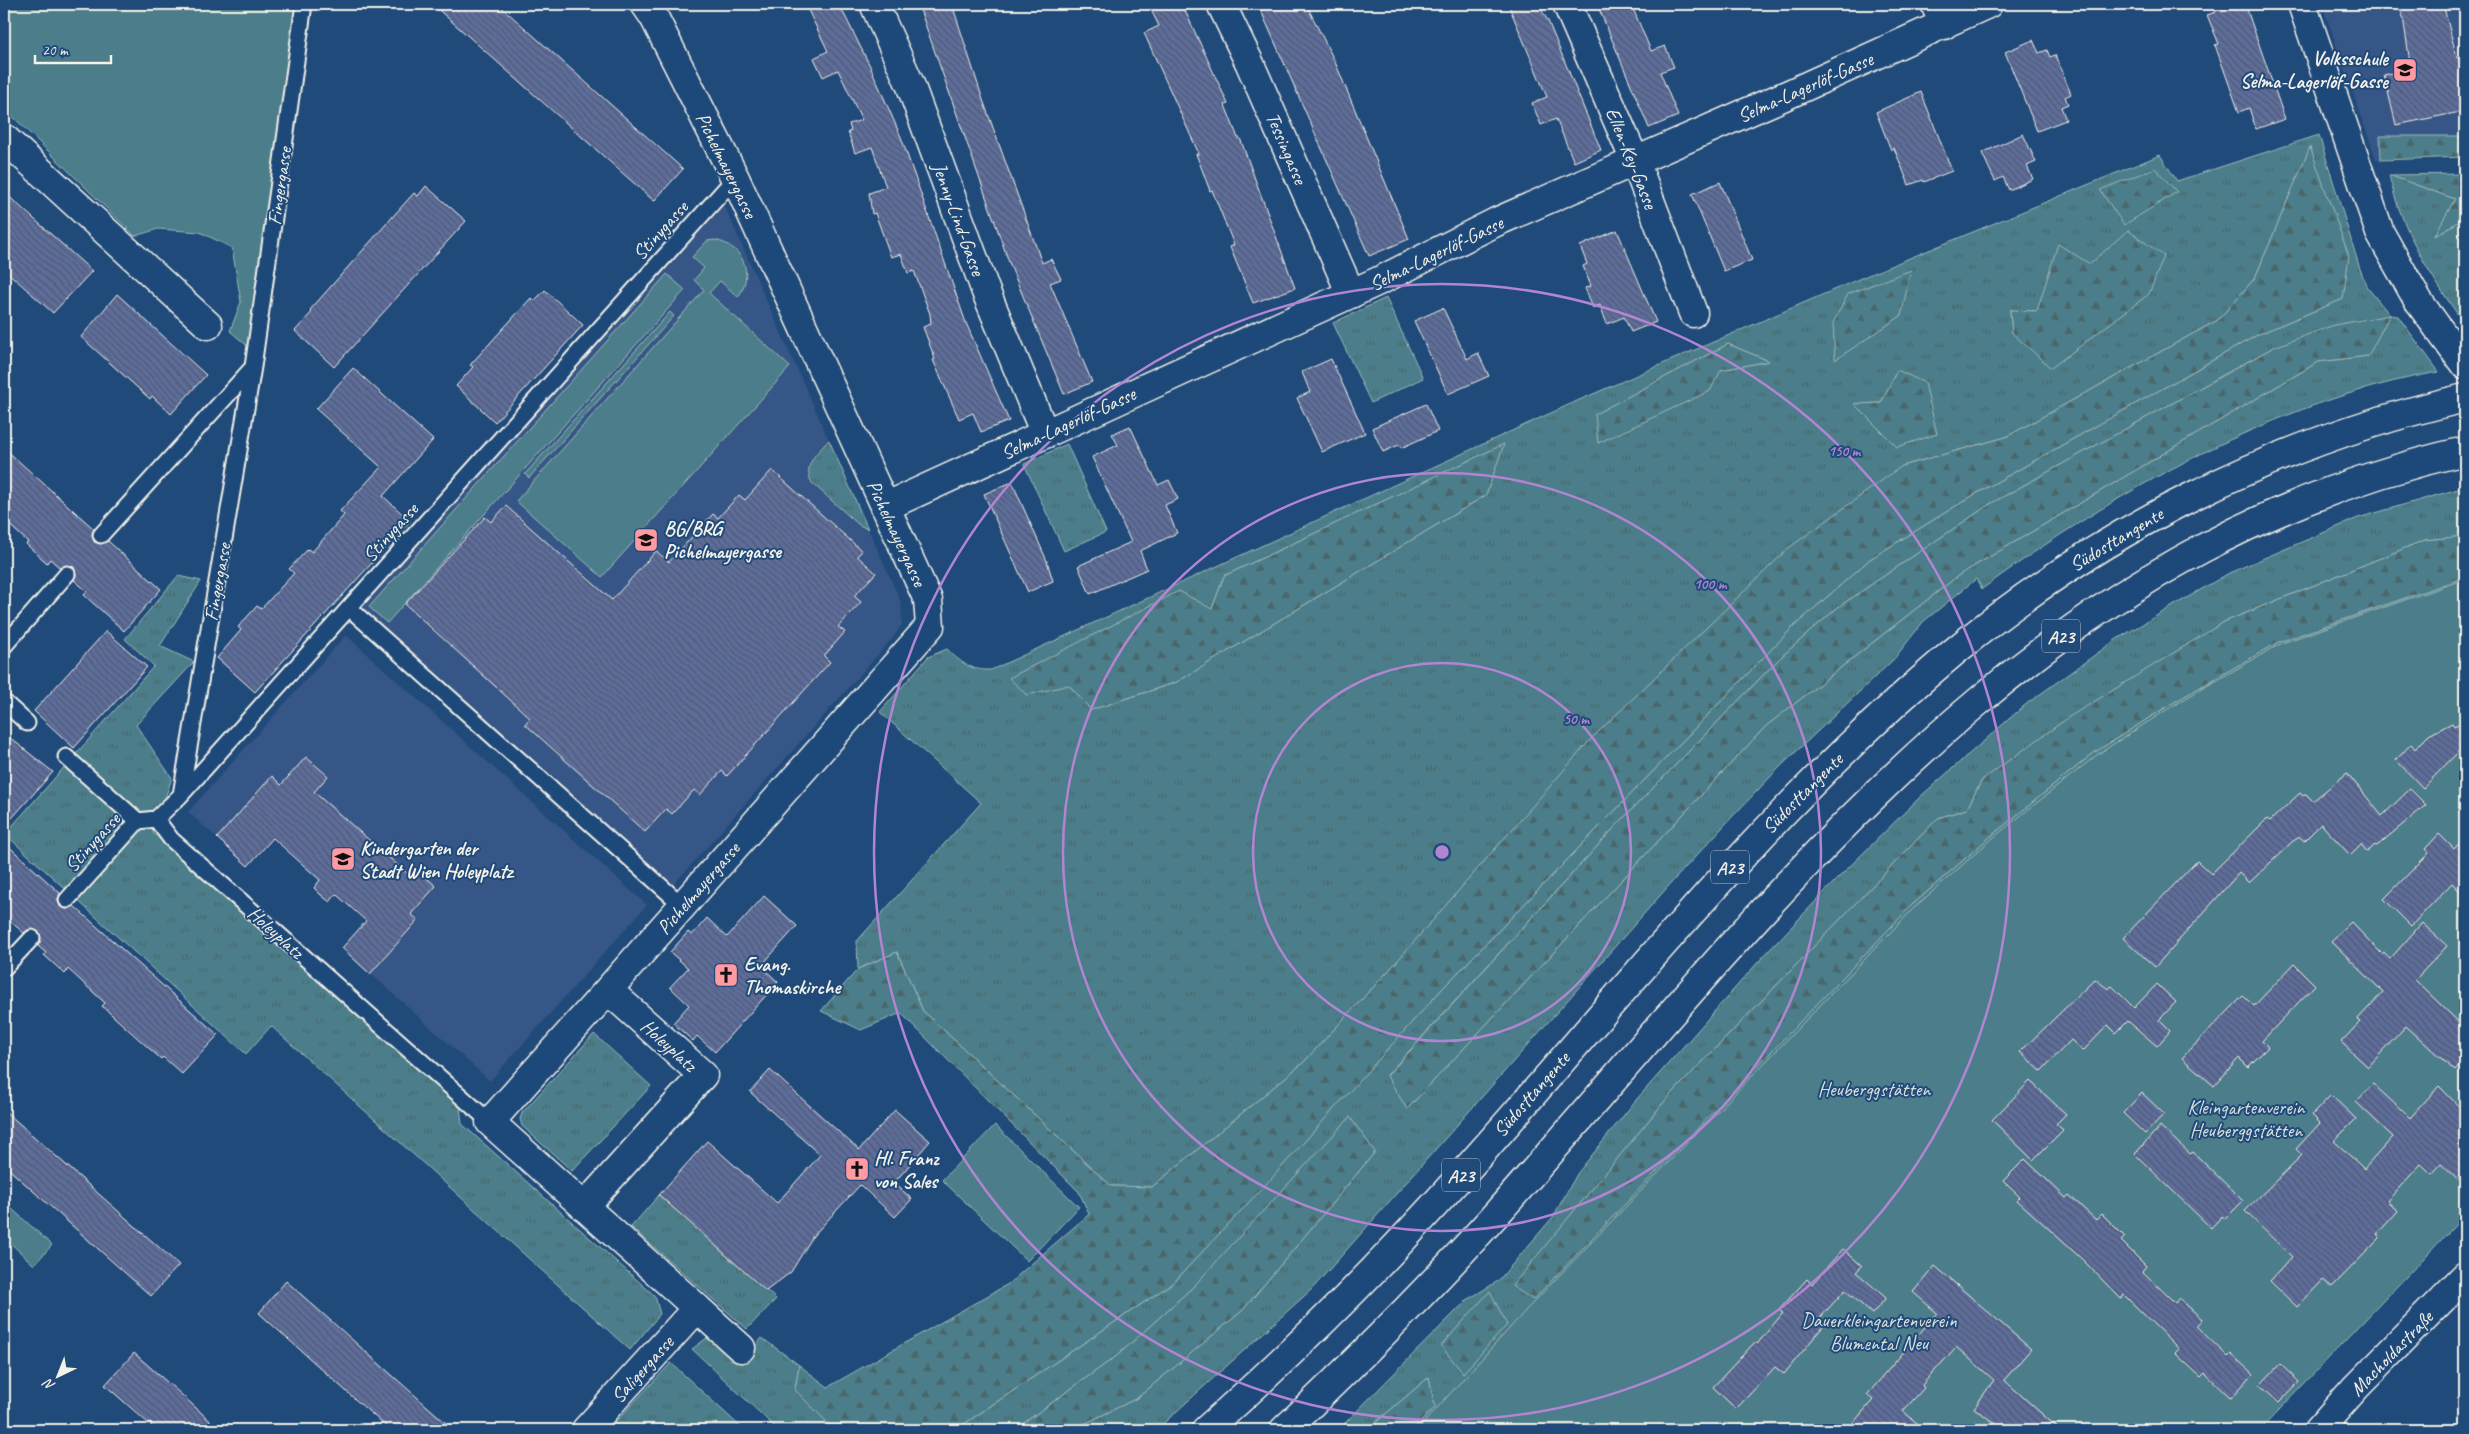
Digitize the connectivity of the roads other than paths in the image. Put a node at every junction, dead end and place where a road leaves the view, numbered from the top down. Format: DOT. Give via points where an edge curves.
graph roads {
  1 [pos="304,4"];
  2 [pos="645,4"];
  3 [pos="874,4"];
  4 [pos="1221,4"];
  5 [pos="1567,4"];
  6 [pos="1988,4"];
  7 [pos="2302,4"];
  8 [pos="1939,14"];
  9 [pos="4,138"];
  10 [pos="1634,160"];
  11 [pos="735,178"];
  12 [pos="1351,294"];
  13 [pos="1693,313"];
  14 [pos="208,325"];
  15 [pos="2465,365"];
  16 [pos="253,368"];
  17 [pos="2465,398"];
  18 [pos="1045,434"];
  19 [pos="2465,451"];
  20 [pos="885,507"];
  21 [pos="101,535"];
  22 [pos="67,574"];
  23 [pos="349,608"];
  24 [pos="4,646"];
  25 [pos="4,702"];
  26 [pos="27,723"];
  27 [pos="66,758"];
  28 [pos="180,796"];
  29 [pos="156,819"];
  30 [pos="138,821"];
  31 [pos="67,900"];
  32 [pos="682,906"];
  33 [pos="32,938"];
  34 [pos="4,968"];
  35 [pos="608,990"];
  36 [pos="490,1122"];
  37 [pos="584,1207"];
  38 [pos="2465,1276"];
  39 [pos="697,1308"];
  40 [pos="741,1348"];
  41 [pos="586,1430"];
  42 [pos="1206,1430"];
  43 [pos="1284,1430"];
  44 [pos="2318,1430"];
  1 -- 16 [label="lane, Fingergasse"];
  2 -- 11 [label="main road, Pichelmayergasse"];
  3 -- 18 [label="main road, Jenny-Lind-Gasse" via="910,84 986,292"];
  4 -- 12 [label="main road, Tessingasse"];
  5 -- 10 [label="main road, Ellen-Key-Gasse"];
  6 -- 8 [label="main road, Selma-Lagerlöf-Gasse"];
  7 -- 15 [label="main road" via="2380,233 2419,302"];
  8 -- 10 [label="main road, Selma-Lagerlöf-Gasse"];
  9 -- 14 [label="main road"];
  10 -- 12 [label="main road, Selma-Lagerlöf-Gasse" via="1496,222"];
  10 -- 13 [label="main road, Ellen-Key-Gasse"];
  11 -- 20 [label="main road, Pichelmayergasse"];
  11 -- 23 [label="lane, Stinygasse"];
  12 -- 18 [label="main road, Selma-Lagerlöf-Gasse"];
  16 -- 21 [label="lane"];
  16 -- 28 [label="lane, Fingergasse"];
  17 -- 42 [label="main road, Südosttangente / A23" via="2368,423 2300,447 2224,480 2116,538 2030,594 1958,648 1899,699 1763,832 1387,1256 1314,1330"];
  18 -- 20 [label="main road, Selma-Lagerlöf-Gasse"];
  19 -- 43 [label="main road, A23" via="2388,471 2322,494 2199,550 2092,615 1992,689 1928,744 1801,868 1733,940 1498,1212 1356,1361"];
  20 -- 32 [label="main road, Pichelmayergasse" via="928,600 930,626"];
  22 -- 24 [label="lane"];
  23 -- 28 [label="lane, Stinygasse"];
  23 -- 32 [label="lane"];
  25 -- 26 [label="lane"];
  27 -- 30 [label="lane"];
  28 -- 29 [label="lane, Stinygasse"];
  29 -- 30 [label="lane, Stinygasse"];
  29 -- 36 [label="lane, Holeyplatz" via="171,839"];
  30 -- 31 [label="lane, Stinygasse"];
  32 -- 35 [label="main road, Pichelmayergasse"];
  33 -- 34 [label="lane"];
  35 -- 36 [label="main road"];
  35 -- 37 [label="main road, Holeyplatz" via="703,1075"];
  36 -- 37 [label="main road, Holeyplatz"];
  37 -- 39 [label="main road"];
  38 -- 44 [label="main road, Macholdastraße"];
  39 -- 40 [label="main road"];
  39 -- 41 [label="main road, Saligergasse"];
}
